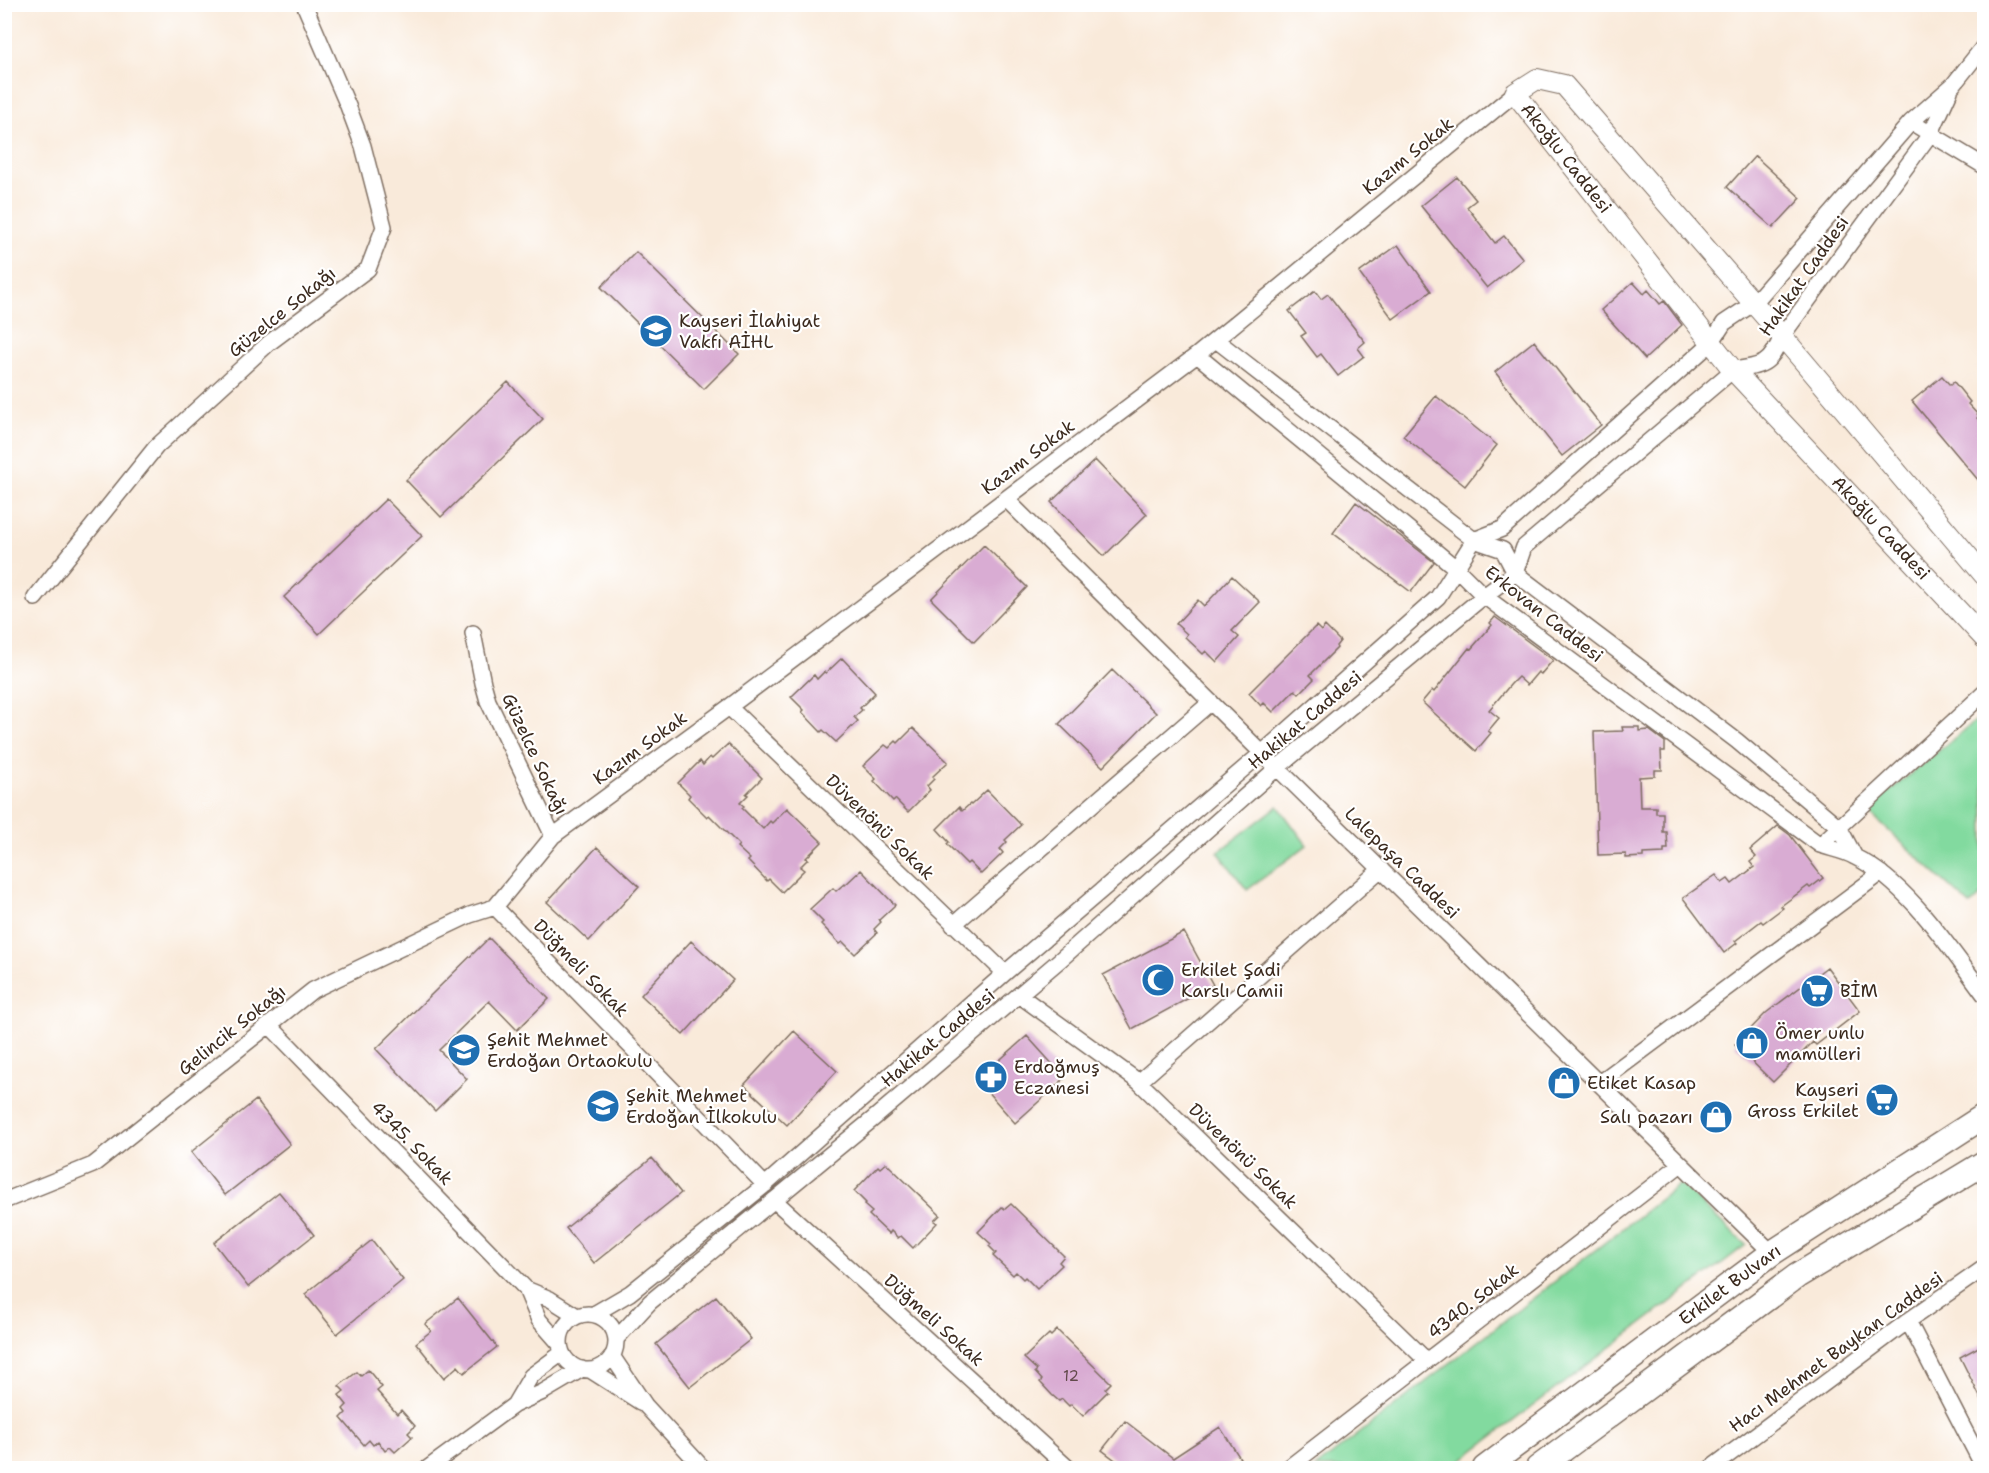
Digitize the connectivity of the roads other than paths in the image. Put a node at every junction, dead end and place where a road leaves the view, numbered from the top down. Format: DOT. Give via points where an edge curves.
graph roads {
  1 [pos="304,4"];
  2 [pos="1984,46"];
  3 [pos="1953,85"];
  4 [pos="1515,93"];
  5 [pos="1911,122"];
  6 [pos="1931,133"];
  7 [pos="1984,166"];
  8 [pos="1754,303"];
  9 [pos="1782,336"];
  10 [pos="1216,339"];
  11 [pos="1712,343"];
  12 [pos="1197,355"];
  13 [pos="1733,370"];
  14 [pos="1006,499"];
  15 [pos="1473,540"];
  16 [pos="1457,569"];
  17 [pos="1515,573"];
  18 [pos="1984,575"];
  19 [pos="1484,596"];
  20 [pos="35,598"];
  21 [pos="474,633"];
  22 [pos="1984,638"];
  23 [pos="1984,693"];
  24 [pos="1210,702"];
  25 [pos="729,707"];
  26 [pos="1262,753"];
  27 [pos="1277,768"];
  28 [pos="1839,827"];
  29 [pos="553,836"];
  30 [pos="1820,845"];
  31 [pos="1855,857"];
  32 [pos="1381,869"];
  33 [pos="1881,873"];
  34 [pos="495,907"];
  35 [pos="953,926"];
  36 [pos="1005,973"];
  37 [pos="1984,994"];
  38 [pos="1019,995"];
  39 [pos="269,1025"];
  40 [pos="1139,1082"];
  41 [pos="1599,1083"];
  42 [pos="1984,1116"];
  43 [pos="1984,1163"];
  44 [pos="1681,1164"];
  45 [pos="765,1185"];
  46 [pos="774,1200"];
  47 [pos="4,1201"];
  48 [pos="1772,1252"];
  49 [pos="1984,1268"];
  50 [pos="526,1289"];
  51 [pos="594,1314"];
  52 [pos="577,1316"];
  53 [pos="1908,1321"];
  54 [pos="616,1339"];
  55 [pos="561,1348"];
  56 [pos="612,1356"];
  57 [pos="1427,1361"];
  58 [pos="586,1369"];
  59 [pos="514,1405"];
  60 [pos="645,1405"];
  61 [pos="428,1468"];
  62 [pos="703,1468"];
  63 [pos="1068,1468"];
  64 [pos="1288,1468"];
  65 [pos="1485,1468"];
  66 [pos="1538,1468"];
  67 [pos="1711,1468"];
  68 [pos="1984,1468"];
  1 -- 20 [label="street, Güzelce Sokağı" via="363,146 384,227 368,269 269,343 156,447"];
  2 -- 3 [label="street, Hakikat Caddesi"];
  3 -- 5 [label="street, Hakikat Caddesi"];
  3 -- 6 [label="street, Hakikat Caddesi"];
  4 -- 8 [label="street, Akoğlu Caddesi" via="1537,79 1563,85"];
  4 -- 10 [label="street, Kazım Sokak"];
  4 -- 11 [label="street, Akoğlu Caddesi"];
  5 -- 6 [label="street"];
  5 -- 8 [label="street, Hakikat Caddesi"];
  6 -- 7 [label="street"];
  6 -- 9 [label="street, Hakikat Caddesi"];
  8 -- 9 [label="street, Akoğlu Caddesi"];
  8 -- 11 [label="street, Hakikat Caddesi" via="1724,323"];
  9 -- 13 [label="street, Hakikat Caddesi" via="1775,353 1758,367"];
  9 -- 18 [label="street, Akoğlu Caddesi"];
  10 -- 12 [label="street, Kazım Sokak"];
  10 -- 15 [label="street, Erkovan Caddesi"];
  11 -- 13 [label="street, Akoğlu Caddesi"];
  11 -- 15 [label="street, Hakikat Caddesi" via="1502,529"];
  12 -- 14 [label="street, Kazım Sokak"];
  12 -- 16 [label="street, Erkovan Caddesi"];
  13 -- 17 [label="street, Hakikat Caddesi" via="1524,547"];
  13 -- 22 [label="street, Akoğlu Caddesi"];
  14 -- 24 [label="street, Lalepaşa Caddesi"];
  14 -- 25 [label="street, Kazım Sokak"];
  15 -- 16 [label="street, Hakikat Caddesi"];
  15 -- 17 [label="street, Erkovan Caddesi" via="1503,550"];
  16 -- 19 [label="street, Erkovan Caddesi"];
  16 -- 26 [label="street, Hakikat Caddesi" via="1438,597"];
  17 -- 19 [label="street, Hakikat Caddesi"];
  17 -- 28 [label="street, Erkovan Caddesi" via="1737,741"];
  19 -- 27 [label="street, Hakikat Caddesi"];
  19 -- 30 [label="street, Erkovan Caddesi"];
  21 -- 29 [label="street, Güzelce Sokağı" via="488,701"];
  23 -- 28 [label="street"];
  24 -- 26 [label="street, Lalepaşa Caddesi"];
  24 -- 35 [label="street"];
  25 -- 29 [label="street, Kazım Sokak"];
  25 -- 35 [label="street, Düvenönü Sokak"];
  26 -- 27 [label="street, Lalepaşa Caddesi"];
  26 -- 36 [label="street, Hakikat Caddesi"];
  27 -- 32 [label="street, Lalepaşa Caddesi"];
  27 -- 38 [label="street, Hakikat Caddesi"];
  28 -- 30 [label="street"];
  28 -- 31 [label="street, Erkovan Caddesi"];
  29 -- 34 [label="street, Güzelce Sokağı"];
  30 -- 31 [label="street, Erkovan Caddesi"];
  31 -- 33 [label="street, Erkovan Caddesi"];
  32 -- 40 [label="street"];
  32 -- 41 [label="street, Lalepaşa Caddesi"];
  33 -- 37 [label="street, Erkovan Caddesi" via="1919,909"];
  33 -- 41 [label="street"];
  34 -- 39 [label="street, Gelincik Sokağı" via="470,915 313,990"];
  34 -- 45 [label="street, Düğmeli Sokak"];
  35 -- 36 [label="street, Düvenönü Sokak"];
  36 -- 45 [label="street, Hakikat Caddesi"];
  38 -- 40 [label="street, Düvenönü Sokak"];
  38 -- 46 [label="street, Hakikat Caddesi"];
  39 -- 47 [label="street, Gelincik Sokağı" via="93,1165"];
  39 -- 50 [label="street, 4345. Sokak"];
  40 -- 57 [label="street, Düvenönü Sokak"];
  41 -- 44 [label="street, Lalepaşa Caddesi"];
  42 -- 48 [label="main road, Erkilet Bulvarı"];
  43 -- 66 [label="main road, Erkilet Bulvarı" via="1797,1276"];
  44 -- 48 [label="street, Lalepaşa Caddesi"];
  44 -- 57 [label="street, 4340. Sokak"];
  45 -- 51 [label="street, Hakikat Caddesi" via="630,1293"];
  46 -- 54 [label="street, Hakikat Caddesi" via="650,1302"];
  46 -- 63 [label="street, Düğmeli Sokak"];
  48 -- 65 [label="main road, Erkilet Bulvarı"];
  49 -- 53 [label="street, Hacı Mehmet Baykan Caddesi"];
  50 -- 52 [label="street, 4345. Sokak"];
  50 -- 55 [label="street, 4345. Sokak" via="538,1320"];
  51 -- 52 [label="street"];
  51 -- 54 [label="street" via="609,1323"];
  52 -- 55 [label="street" via="564,1327"];
  53 -- 67 [label="street, Hacı Mehmet Baykan Caddesi"];
  53 -- 68 [label="street"];
  54 -- 56 [label="street"];
  55 -- 58 [label="street" via="567,1360"];
  55 -- 59 [label="street" via="531,1376"];
  56 -- 58 [label="street" via="606,1363"];
  56 -- 60 [label="street"];
  57 -- 64 [label="street, 4340. Sokak"];
  58 -- 59 [label="street"];
  58 -- 60 [label="street"];
  59 -- 61 [label="street"];
  60 -- 62 [label="street"];
}
